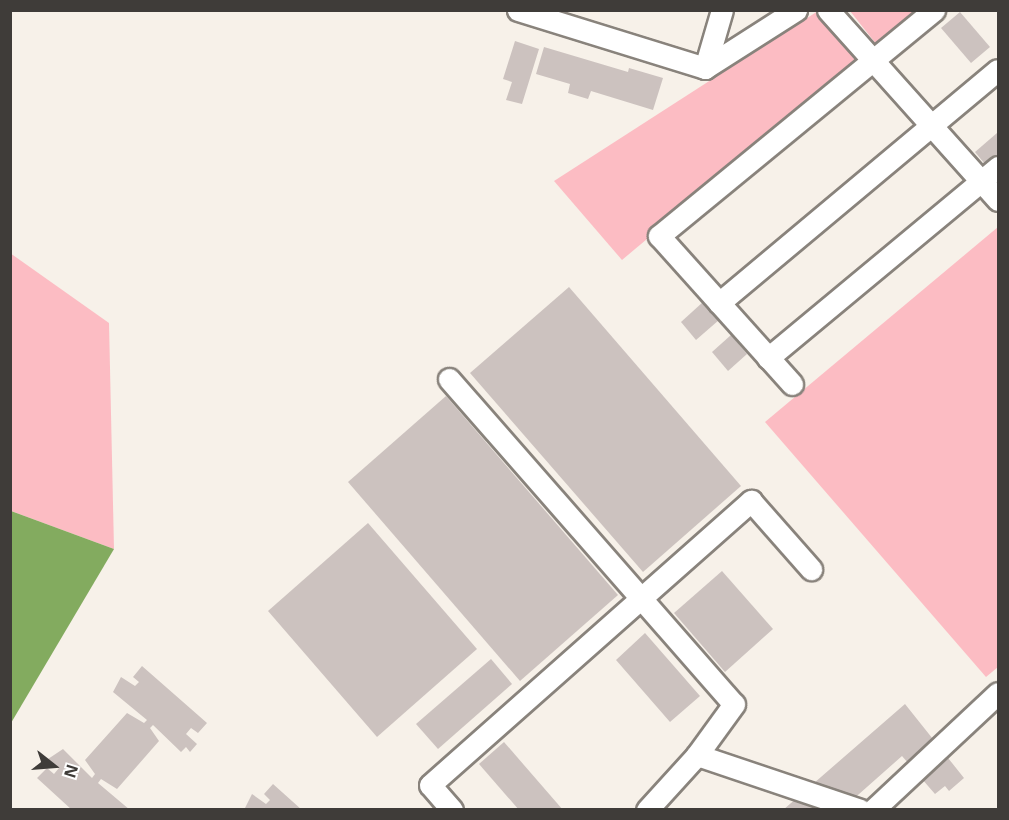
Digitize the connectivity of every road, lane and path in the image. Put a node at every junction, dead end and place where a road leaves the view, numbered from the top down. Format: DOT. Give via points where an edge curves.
graph roads {
  1 [pos="518,10"];
  2 [pos="722,10"];
  3 [pos="796,10"];
  4 [pos="828,10"];
  5 [pos="934,10"];
  6 [pos="579,20"];
  7 [pos="874,61"];
  8 [pos="705,68"];
  9 [pos="999,70"];
  10 [pos="932,125"];
  11 [pos="999,168"];
  12 [pos="982,181"];
  13 [pos="999,200"];
  14 [pos="719,303"];
  15 [pos="768,358"];
  16 [pos="449,379"];
  17 [pos="792,384"];
  18 [pos="811,569"];
  19 [pos="641,598"];
  20 [pos="999,693"];
  21 [pos="706,758"];
  22 [pos="452,810"];
  23 [pos="647,810"];
  24 [pos="860,810"];
  25 [pos="873,810"];
  1 -- 6 [label="street"];
  2 -- 8 [label="street"];
  3 -- 8 [label="street"];
  4 -- 7 [label="street"];
  5 -- 7 [label="street"];
  6 -- 8 [label="street"];
  7 -- 10 [label="street"];
  7 -- 14 [label="street" via="659,236"];
  9 -- 10 [label="street"];
  10 -- 12 [label="street"];
  10 -- 14 [label="street"];
  11 -- 12 [label="street"];
  12 -- 13 [label="street"];
  12 -- 15 [label="street"];
  14 -- 15 [label="street"];
  15 -- 17 [label="street"];
  16 -- 19 [label="street"];
  18 -- 19 [label="street" via="751,501"];
  19 -- 21 [label="street" via="734,704"];
  19 -- 22 [label="street" via="430,785"];
  20 -- 25 [label="street"];
  21 -- 23 [label="street"];
  21 -- 24 [label="street"];
}
